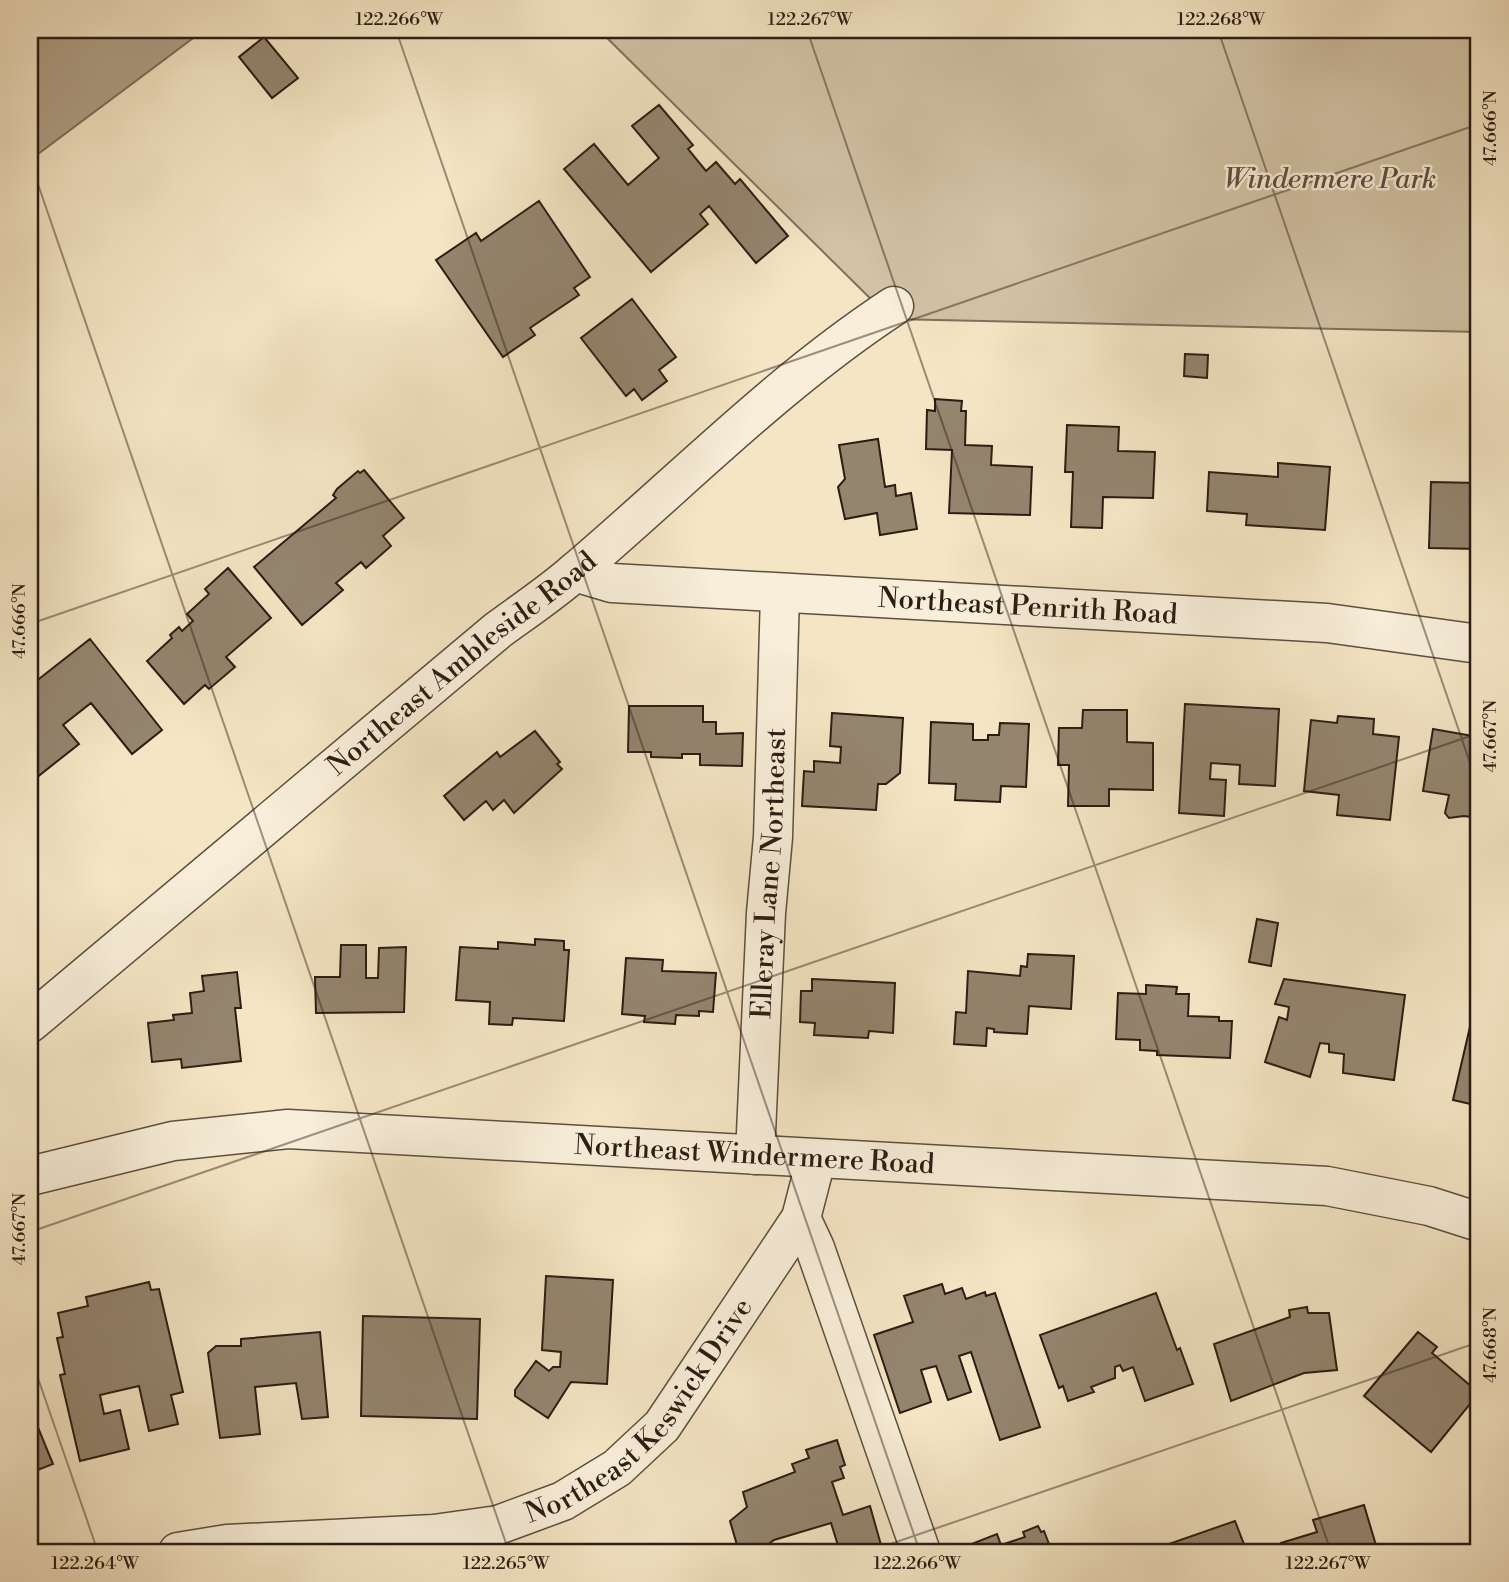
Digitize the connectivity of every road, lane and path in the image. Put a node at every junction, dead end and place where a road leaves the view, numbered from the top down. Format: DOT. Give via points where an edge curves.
graph roads {
  1 [pos="894,306"];
  2 [pos="575,572"];
  3 [pos="780,594"];
  4 [pos="1479,645"];
  5 [pos="30,1023"];
  6 [pos="755,1155"];
  7 [pos="816,1160"];
  8 [pos="33,1168"];
  9 [pos="801,1218"];
  10 [pos="1479,1222"];
  11 [pos="178,1552"];
  12 [pos="921,1552"];
  1 -- 2 [label="street, Northeast Ambleside Road" via="844,339"];
  2 -- 3 [label="street, Northeast Penrith Road" via="612,583"];
  2 -- 5 [label="street, Northeast Ambleside Road" via="498,630"];
  3 -- 4 [label="street, Northeast Penrith Road" via="1327,623"];
  3 -- 6 [label="street, Elleray Lane Northeast" via="773,837"];
  6 -- 7 [label="street, Northeast Windermere Road"];
  6 -- 8 [label="street, Northeast Windermere Road" via="288,1129 173,1141"];
  7 -- 9 [label="street"];
  7 -- 10 [label="street, Northeast Windermere Road" via="1327,1186 1429,1206"];
  9 -- 11 [label="street, Northeast Keswick Drive" via="662,1426 617,1468 563,1501 498,1525 434,1534 227,1544"];
  9 -- 12 [label="street"];
}
